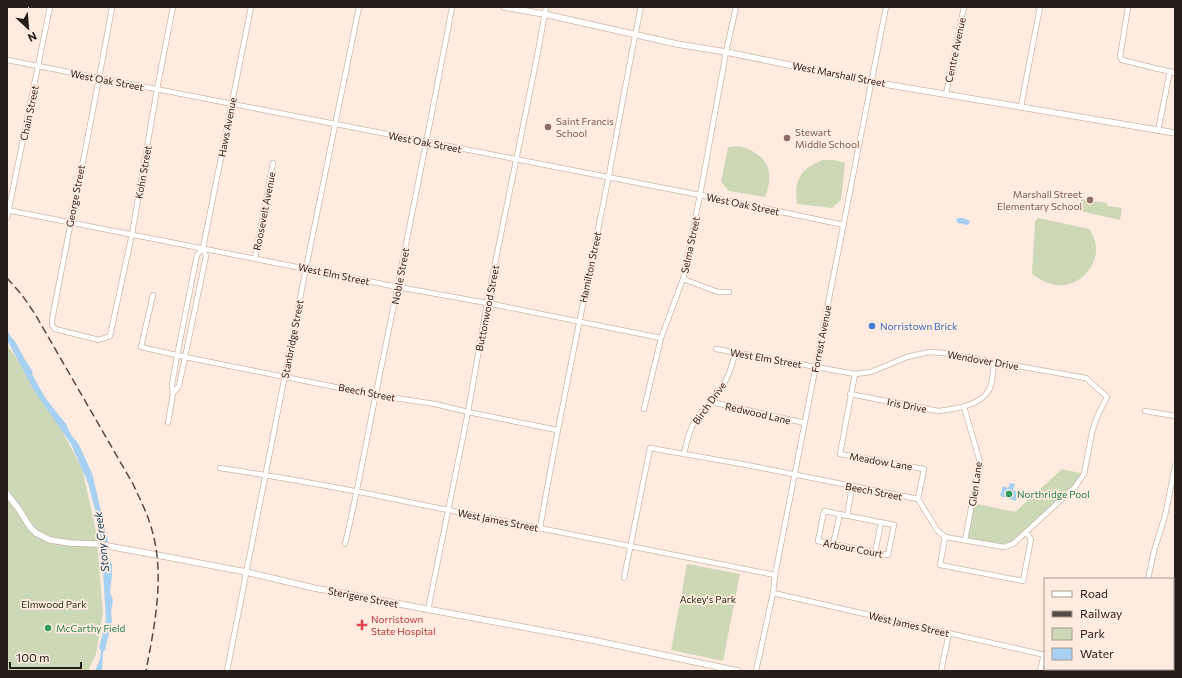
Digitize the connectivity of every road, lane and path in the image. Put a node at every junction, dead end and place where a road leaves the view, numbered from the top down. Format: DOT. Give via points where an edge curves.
graph roads {
  1 [pos="50,7"];
  2 [pos="112,7"];
  3 [pos="173,7"];
  4 [pos="251,7"];
  5 [pos="359,7"];
  6 [pos="452,7"];
  7 [pos="504,7"];
  8 [pos="546,7"];
  9 [pos="641,7"];
  10 [pos="736,7"];
  11 [pos="886,7"];
  12 [pos="964,7"];
  13 [pos="1040,7"];
  14 [pos="1128,7"];
  15 [pos="544,14"];
  16 [pos="635,34"];
  17 [pos="726,52"];
  18 [pos="7,60"];
  19 [pos="39,66"];
  20 [pos="1170,72"];
  21 [pos="1175,73"];
  22 [pos="99,78"];
  23 [pos="872,82"];
  24 [pos="157,89"];
  25 [pos="946,94"];
  26 [pos="231,104"];
  27 [pos="1021,106"];
  28 [pos="335,125"];
  29 [pos="1158,131"];
  30 [pos="1175,134"];
  31 [pos="426,142"];
  32 [pos="516,160"];
  33 [pos="273,163"];
  34 [pos="608,178"];
  35 [pos="700,195"];
  36 [pos="8,210"];
  37 [pos="7,218"];
  38 [pos="70,222"];
  39 [pos="844,225"];
  40 [pos="132,234"];
  41 [pos="203,248"];
  42 [pos="255,258"];
  43 [pos="306,268"];
  44 [pos="683,279"];
  45 [pos="398,287"];
  46 [pos="729,292"];
  47 [pos="153,295"];
  48 [pos="188,298"];
  49 [pos="197,300"];
  50 [pos="488,303"];
  51 [pos="579,321"];
  52 [pos="110,336"];
  53 [pos="661,338"];
  54 [pos="716,349"];
  55 [pos="735,352"];
  56 [pos="177,356"];
  57 [pos="185,357"];
  58 [pos="994,362"];
  59 [pos="816,367"];
  60 [pos="855,374"];
  61 [pos="285,376"];
  62 [pos="173,393"];
  63 [pos="850,394"];
  64 [pos="376,395"];
  65 [pos="711,402"];
  66 [pos="964,407"];
  67 [pos="644,409"];
  68 [pos="1145,411"];
  69 [pos="468,412"];
  70 [pos="1175,416"];
  71 [pos="168,423"];
  72 [pos="805,423"];
  73 [pos="557,430"];
  74 [pos="684,454"];
  75 [pos="1175,466"];
  76 [pos="220,468"];
  77 [pos="265,475"];
  78 [pos="794,475"];
  79 [pos="852,486"];
  80 [pos="358,491"];
  81 [pos="7,494"];
  82 [pos="918,499"];
  83 [pos="447,510"];
  84 [pos="840,514"];
  85 [pos="847,516"];
  86 [pos="881,522"];
  87 [pos="540,528"];
  88 [pos="1026,532"];
  89 [pos="945,537"];
  90 [pos="965,540"];
  91 [pos="345,544"];
  92 [pos="833,544"];
  93 [pos="630,546"];
  94 [pos="876,553"];
  95 [pos="246,572"];
  96 [pos="775,575"];
  97 [pos="624,578"];
  98 [pos="1148,578"];
  99 [pos="773,593"];
  100 [pos="428,610"];
  101 [pos="949,633"];
  102 [pos="1044,655"];
  103 [pos="227,671"];
  104 [pos="738,671"];
  105 [pos="756,671"];
  106 [pos="941,671"];
  107 [pos="1040,671"];
  1 -- 19 [label="street, Chain Street"];
  2 -- 22 [label="street, George Street"];
  3 -- 24 [label="street, Kohn Street"];
  4 -- 26 [label="street, Haws Avenue"];
  5 -- 28 [label="street, Stanbridge Street"];
  6 -- 31 [label="street, Noble Street"];
  7 -- 15 [label="street, West Marshall Street"];
  8 -- 15 [label="street, Buttonwood Street"];
  9 -- 16 [label="street, Hamilton Street"];
  10 -- 17 [label="street, Selma Street"];
  11 -- 23 [label="street, Forrest Avenue"];
  12 -- 25 [label="street, Centre Avenue"];
  13 -- 27 [label="street"];
  14 -- 20 [label="street" via="1120,57 1126,62"];
  15 -- 16 [label="street, West Marshall Street"];
  15 -- 32 [label="street, Buttonwood Street"];
  16 -- 17 [label="street, West Marshall Street"];
  16 -- 34 [label="street, Hamilton Street"];
  17 -- 23 [label="street, West Marshall Street"];
  17 -- 35 [label="street, Selma Street"];
  18 -- 19 [label="street, West Oak Street"];
  19 -- 22 [label="street, West Oak Street"];
  19 -- 36 [label="street, Chain Street"];
  20 -- 21 [label="street"];
  20 -- 29 [label="street"];
  22 -- 24 [label="street, West Oak Street"];
  22 -- 38 [label="street, George Street"];
  23 -- 25 [label="street, West Marshall Street"];
  23 -- 39 [label="street, Forrest Avenue"];
  24 -- 26 [label="street, West Oak Street"];
  24 -- 40 [label="street, Kohn Street"];
  25 -- 27 [label="street, West Marshall Street"];
  26 -- 28 [label="street, West Oak Street"];
  26 -- 41 [label="street, Haws Avenue"];
  27 -- 29 [label="street, West Marshall Street"];
  28 -- 31 [label="street, West Oak Street"];
  28 -- 43 [label="street, Stanbridge Street"];
  29 -- 30 [label="street, West Marshall Street"];
  31 -- 32 [label="street, West Oak Street"];
  31 -- 45 [label="street, Noble Street"];
  32 -- 34 [label="street, West Oak Street"];
  32 -- 50 [label="street, Buttonwood Street"];
  33 -- 42 [label="street, Roosevelt Avenue"];
  34 -- 35 [label="street, West Oak Street"];
  34 -- 51 [label="street, Hamilton Street"];
  35 -- 39 [label="street, West Oak Street"];
  35 -- 44 [label="street, Selma Street"];
  36 -- 37 [label="street, Chain Street"];
  36 -- 38 [label="street, West Elm Street"];
  38 -- 40 [label="street, West Elm Street"];
  38 -- 52 [label="street, George Street" via="52,325 55,329 87,338 99,340"];
  39 -- 59 [label="street, Forrest Avenue"];
  40 -- 41 [label="street, West Elm Street"];
  40 -- 52 [label="street, Kohn Street"];
  41 -- 42 [label="street, West Elm Street"];
  41 -- 48 [label="street, Haws Avenue" via="197,255"];
  41 -- 49 [label="street, Haws Avenue" via="206,256"];
  42 -- 43 [label="street, West Elm Street"];
  43 -- 45 [label="street, West Elm Street"];
  43 -- 61 [label="street, Stanbridge Street"];
  44 -- 46 [label="street" via="718,292"];
  44 -- 53 [label="street, Selma Street"];
  45 -- 50 [label="street, West Elm Street"];
  45 -- 64 [label="street, Noble Street"];
  47 -- 56 [label="street, Beech Street" via="142,347"];
  48 -- 49 [label="street"];
  48 -- 56 [label="street, Haws Avenue"];
  49 -- 57 [label="street, Haws Avenue"];
  50 -- 51 [label="street, West Elm Street"];
  50 -- 69 [label="street, Buttonwood Street"];
  51 -- 53 [label="street, West Elm Street"];
  51 -- 73 [label="street, Hamilton Street"];
  53 -- 67 [label="street, Selma Street"];
  54 -- 55 [label="street, West Elm Street"];
  55 -- 59 [label="street, West Elm Street"];
  55 -- 65 [label="street, Birch Drive" via="729,375"];
  56 -- 57 [label="street, Beech Street"];
  56 -- 62 [label="street, Haws Avenue"];
  57 -- 61 [label="street, Beech Street"];
  57 -- 62 [label="street, Haws Avenue" via="179,386"];
  58 -- 60 [label="street, Wendover Drive" via="929,352 907,357 871,372"];
  58 -- 66 [label="street" via="989,390 974,403"];
  58 -- 88 [label="street, Wendover Drive" via="1086,378 1107,397 1092,432 1084,474 1075,487"];
  59 -- 60 [label="street, Wendover Drive"];
  59 -- 72 [label="street, Forrest Avenue"];
  60 -- 63 [label="street, Meadow Lane"];
  61 -- 64 [label="street, Beech Street"];
  61 -- 77 [label="street, Stanbridge Street"];
  62 -- 71 [label="street, Haws Avenue"];
  63 -- 66 [label="street, Iris Drive" via="938,411"];
  63 -- 82 [label="street, Meadow Lane" via="840,454 924,469"];
  64 -- 69 [label="street, Beech Street"];
  64 -- 80 [label="street, Noble Street"];
  65 -- 72 [label="street, Redwood Lane"];
  65 -- 74 [label="street, Birch Drive" via="691,427"];
  66 -- 90 [label="street, Glen Lane" via="980,462"];
  68 -- 70 [label="street"];
  69 -- 73 [label="street, Beech Street"];
  69 -- 83 [label="street, Buttonwood Street"];
  72 -- 78 [label="street, Forrest Avenue"];
  73 -- 87 [label="street, Hamilton Street"];
  74 -- 78 [label="street, Beech Street"];
  74 -- 93 [label="street, Beech Street" via="650,448"];
  75 -- 98 [label="street"];
  76 -- 77 [label="street, West James Street"];
  77 -- 80 [label="street, West James Street"];
  77 -- 95 [label="street, Stanbridge Street"];
  78 -- 79 [label="street, Beech Street"];
  78 -- 96 [label="street, Forrest Avenue"];
  79 -- 82 [label="street, Beech Street"];
  79 -- 85 [label="street"];
  80 -- 83 [label="street, West James Street"];
  80 -- 91 [label="street, Noble Street"];
  81 -- 95 [label="street, Sterigere Street" via="27,524 36,533 50,540 97,544"];
  82 -- 89 [label="street" via="937,530"];
  83 -- 87 [label="street, West James Street"];
  83 -- 100 [label="street, Buttonwood Street"];
  84 -- 85 [label="street, Arbour Court"];
  84 -- 92 [label="street"];
  84 -- 92 [label="street, Arbour Court" via="824,511 818,541"];
  85 -- 86 [label="street, Arbour Court"];
  86 -- 94 [label="street"];
  86 -- 94 [label="street, Arbour Court" via="894,525 888,555"];
  87 -- 93 [label="street, West James Street"];
  88 -- 89 [label="street" via="1031,539 1023,581 940,565"];
  88 -- 90 [label="street" via="1013,544 1004,547"];
  89 -- 90 [label="street"];
  92 -- 94 [label="street, Arbour Court"];
  93 -- 96 [label="street, West James Street"];
  93 -- 97 [label="street"];
  95 -- 100 [label="street, Sterigere Street"];
  95 -- 103 [label="street, Stanbridge Street"];
  96 -- 99 [label="street, Forrest Avenue"];
  99 -- 101 [label="street, West James Street"];
  99 -- 105 [label="street, Forrest Avenue"];
  100 -- 104 [label="street, Sterigere Street" via="587,639"];
  101 -- 102 [label="street, West James Street"];
  101 -- 106 [label="street"];
  102 -- 107 [label="street"];
}
